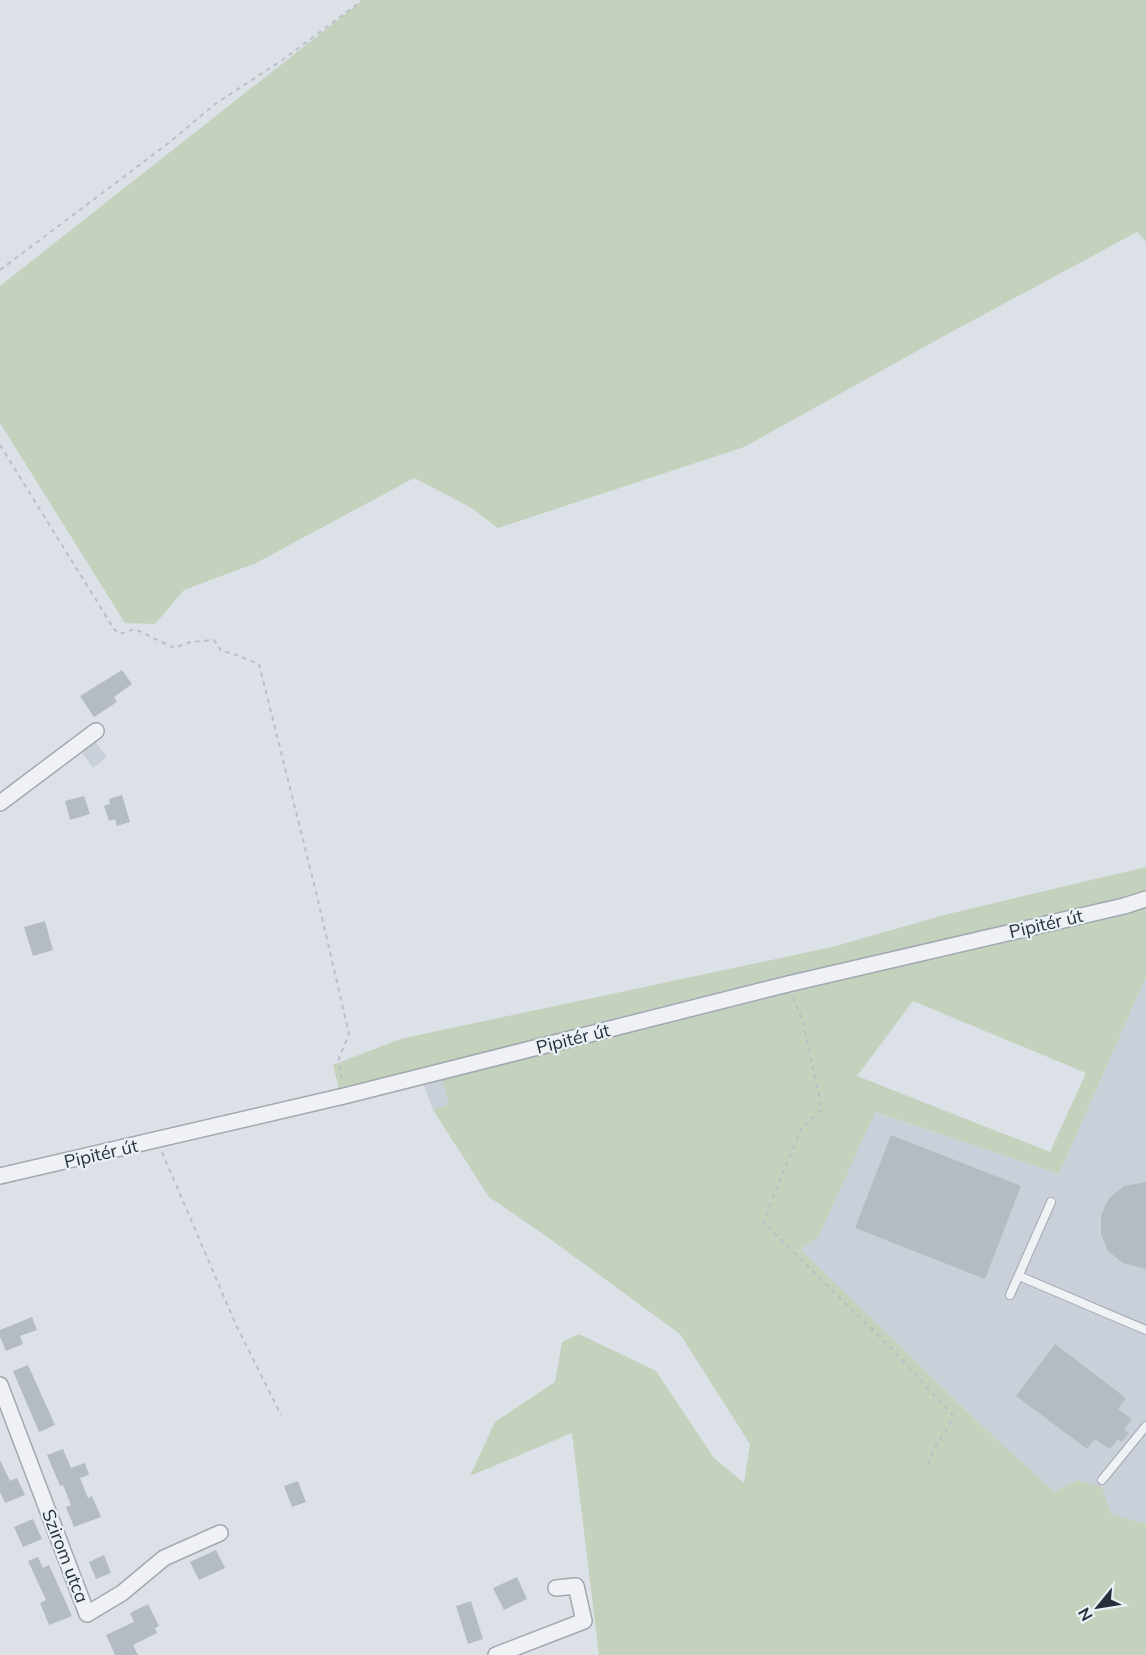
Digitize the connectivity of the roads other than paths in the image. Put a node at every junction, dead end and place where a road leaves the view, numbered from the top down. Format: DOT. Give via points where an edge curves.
graph roads {
  1 [pos="96,731"];
  2 [pos="0,803"];
  3 [pos="1146,899"];
  4 [pos="0,1176"];
  5 [pos="1051,1202"];
  6 [pos="1019,1276"];
  7 [pos="1010,1295"];
  8 [pos="1146,1330"];
  9 [pos="0,1385"];
  10 [pos="1146,1426"];
  11 [pos="1102,1480"];
  12 [pos="220,1533"];
  13 [pos="556,1588"];
  14 [pos="496,1655"];
  1 -- 2 [label="street"];
  3 -- 4 [label="street, Pipitér út" via="344,1096"];
  5 -- 6 [label="lane"];
  6 -- 7 [label="lane"];
  6 -- 8 [label="lane"];
  9 -- 12 [label="street, Szirom utca" via="87,1614 122,1593 164,1558"];
  10 -- 11 [label="lane"];
  13 -- 14 [label="street" via="576,1586 584,1621"];
}
